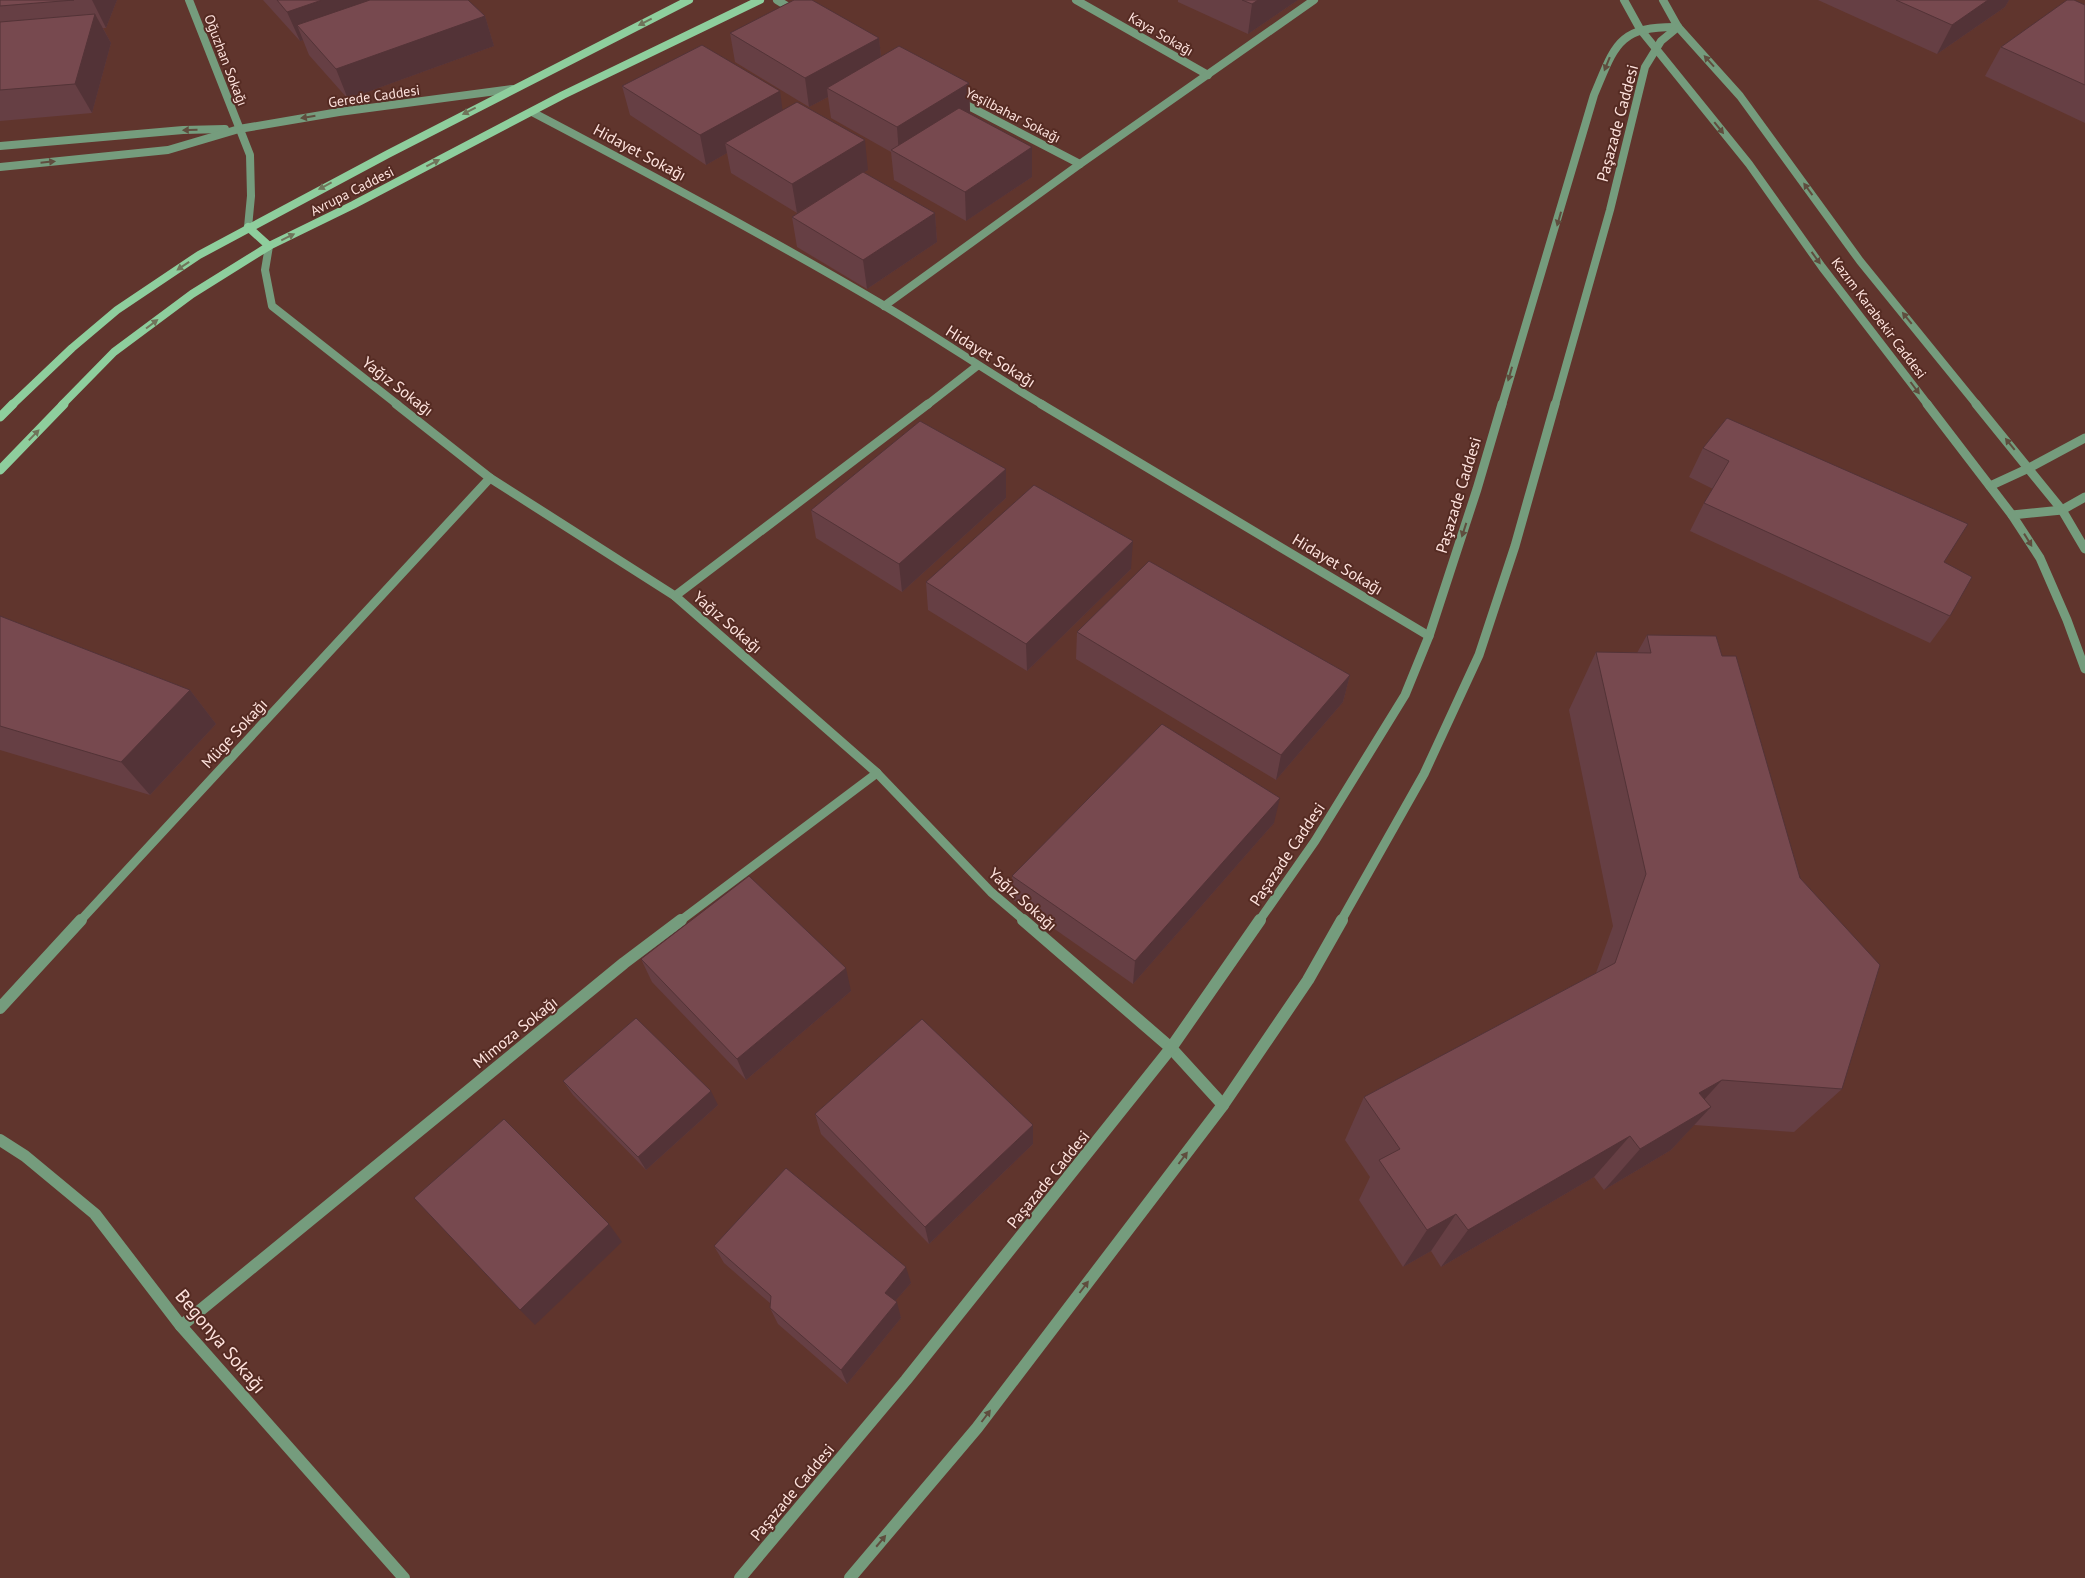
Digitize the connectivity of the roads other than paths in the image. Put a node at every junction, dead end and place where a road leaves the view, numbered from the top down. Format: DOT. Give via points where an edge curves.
graph roads {
  1 [pos="189,0"];
  2 [pos="689,0"];
  3 [pos="760,0"];
  4 [pos="777,0"];
  5 [pos="1076,0"];
  6 [pos="1314,0"];
  7 [pos="1624,0"];
  8 [pos="1663,0"];
  9 [pos="801,14"];
  10 [pos="1678,27"];
  11 [pos="1640,30"];
  12 [pos="1656,49"];
  13 [pos="1208,75"];
  14 [pos="512,89"];
  15 [pos="952,98"];
  16 [pos="532,112"];
  17 [pos="239,129"];
  18 [pos="0,146"];
  19 [pos="1080,164"];
  20 [pos="0,167"];
  21 [pos="248,227"];
  22 [pos="269,246"];
  23 [pos="884,306"];
  24 [pos="977,366"];
  25 [pos="0,416"];
  26 [pos="2085,438"];
  27 [pos="2029,468"];
  28 [pos="0,470"];
  29 [pos="490,478"];
  30 [pos="1990,486"];
  31 [pos="2085,497"];
  32 [pos="2062,510"];
  33 [pos="2012,515"];
  34 [pos="2085,549"];
  35 [pos="675,596"];
  36 [pos="1429,636"];
  37 [pos="2085,669"];
  38 [pos="877,773"];
  39 [pos="0,1008"];
  40 [pos="1171,1048"];
  41 [pos="1223,1105"];
  42 [pos="0,1140"];
  43 [pos="181,1326"];
  44 [pos="404,1578"];
  45 [pos="740,1578"];
  46 [pos="850,1578"];
  1 -- 17 [label="street, Oğuzhan Sokağı"];
  2 -- 14 [label="main road, Avrupa Caddesi, one-way"];
  3 -- 16 [label="main road, Avrupa Caddesi"];
  4 -- 9 [label="street"];
  5 -- 13 [label="street, Kaya Sokağı"];
  6 -- 13 [label="street"];
  7 -- 11 [label="street, Kazım Karabekir Caddesi"];
  8 -- 10 [label="street"];
  10 -- 11 [label="street"];
  10 -- 12 [label="street, Paşazade Caddesi"];
  27 -- 10 [label="street, one-way" via="1860,261 1740,96"];
  11 -- 12 [label="street, Kazım Karabekir Caddesi"];
  11 -- 36 [label="street, Paşazade Caddesi, one-way" via="1612,51 1594,95 1477,490"];
  12 -- 30 [label="street, Kazım Karabekir Caddesi, one-way" via="1749,164 1822,267"];
  12 -- 41 [label="street, Paşazade Caddesi" via="1645,67 1610,210 1515,546 1479,655 1424,774 1313,972"];
  13 -- 19 [label="street"];
  14 -- 17 [label="street, Gerede Caddesi, one-way"];
  14 -- 21 [label="main road, Avrupa Caddesi, one-way"];
  15 -- 19 [label="street, Yeşilbahar Sokağı"];
  22 -- 16 [label="main road, Avrupa Caddesi, one-way"];
  16 -- 23 [label="street, Hidayet Sokağı" via="678,189"];
  17 -- 18 [label="street, Gerede Caddesi, one-way" via="183,130"];
  20 -- 17 [label="street, Gerede Caddesi, one-way" via="168,150"];
  17 -- 21 [label="street, Oğuzhan Sokağı" via="250,155"];
  19 -- 23 [label="street"];
  21 -- 22 [label="main road"];
  21 -- 25 [label="main road, Avrupa Caddesi, one-way" via="118,310 52,365"];
  28 -- 22 [label="main road, Avrupa Caddesi, one-way" via="114,352 192,294"];
  22 -- 29 [label="street, Yağız Sokağı" via="265,270 272,306"];
  23 -- 24 [label="street, Hidayet Sokağı"];
  24 -- 35 [label="street"];
  24 -- 36 [label="street, Hidayet Sokağı"];
  26 -- 27 [label="street"];
  27 -- 30 [label="street"];
  27 -- 32 [label="street"];
  29 -- 35 [label="street, Yağız Sokağı"];
  29 -- 39 [label="street, Müge Sokağı"];
  30 -- 33 [label="street, Kazım Karabekir Caddesi"];
  31 -- 32 [label="street"];
  32 -- 33 [label="street"];
  32 -- 34 [label="street"];
  33 -- 37 [label="street, Kazım Karabekir Caddesi, one-way" via="2040,558"];
  35 -- 38 [label="street, Yağız Sokağı"];
  36 -- 40 [label="street, Paşazade Caddesi" via="1405,695 1315,841"];
  38 -- 40 [label="street, Yağız Sokağı" via="991,892"];
  38 -- 43 [label="street, Mimoza Sokağı" via="624,963"];
  40 -- 41 [label="street, Yağız Sokağı"];
  40 -- 45 [label="street, Paşazade Caddesi" via="906,1380"];
  46 -- 41 [label="street, Paşazade Caddesi, one-way" via="977,1428"];
  42 -- 43 [label="street, Begonya Sokağı" via="25,1156 95,1214"];
  43 -- 44 [label="street, Begonya Sokağı"];
}
